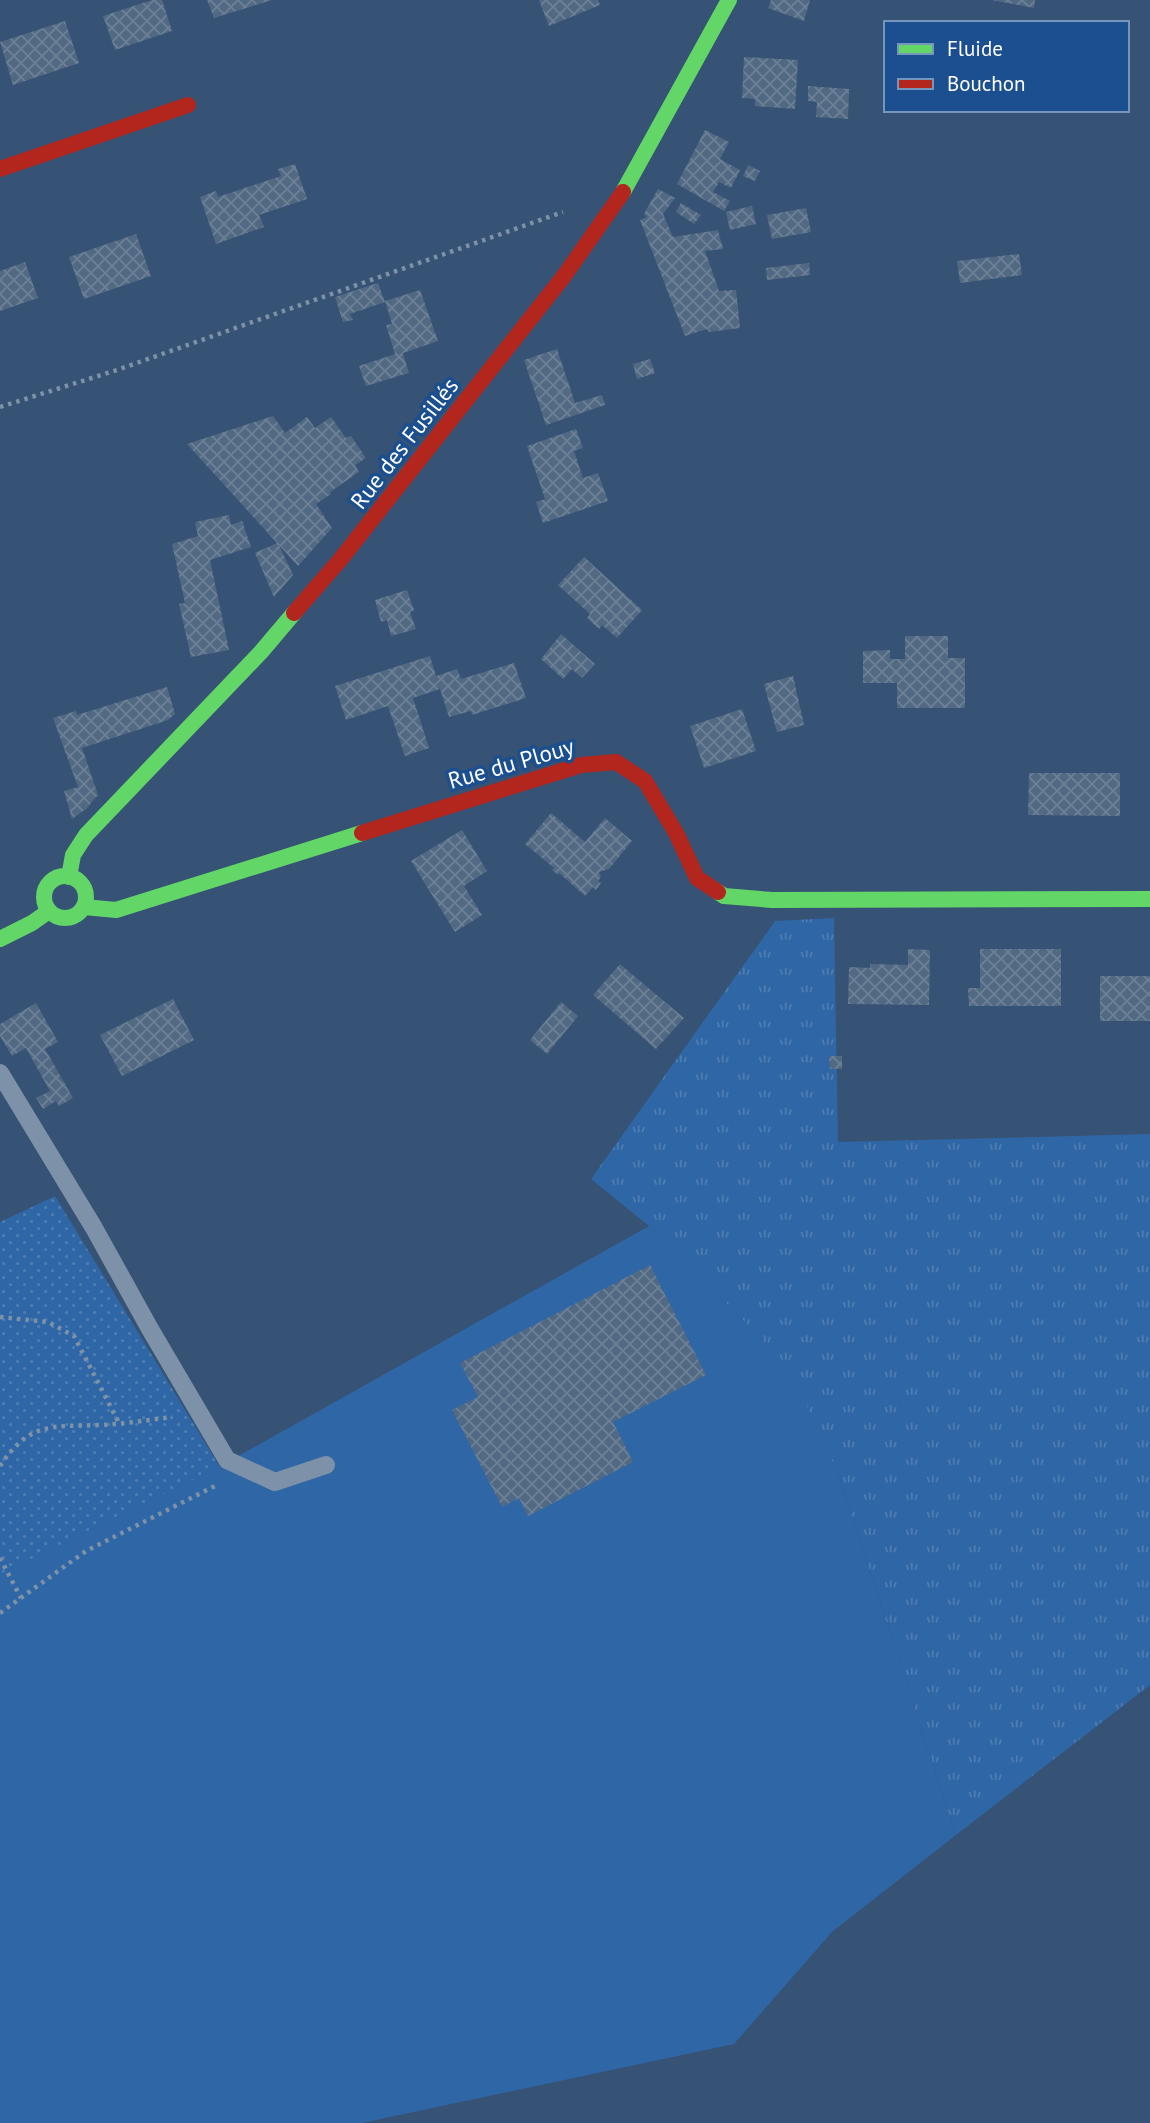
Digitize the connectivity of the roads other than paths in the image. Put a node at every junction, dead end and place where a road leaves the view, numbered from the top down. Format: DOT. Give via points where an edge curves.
graph roads {
  1 [pos="729,0"];
  2 [pos="188,105"];
  3 [pos="0,169"];
  4 [pos="69,877"];
  5 [pos="1150,899"];
  6 [pos="83,906"];
  7 [pos="49,911"];
  8 [pos="0,939"];
  9 [pos="0,1073"];
  10 [pos="326,1465"];
  1 -- 4 [label="street, Rue des Fusillés" via="624,191 564,276 270,641 86,835 73,855"];
  2 -- 3 [label="street"];
  4 -- 6 [label="street" via="83,888"];
  4 -- 7 [label="street" via="47,887 44,895"];
  5 -- 6 [label="street, Rue du Plouy" via="772,900 724,895 697,878 645,781 616,762 581,765 116,910"];
  6 -- 7 [label="street" via="68,918"];
  7 -- 8 [label="street"];
  9 -- 10 [label="lane" via="227,1460 275,1482"];
}
